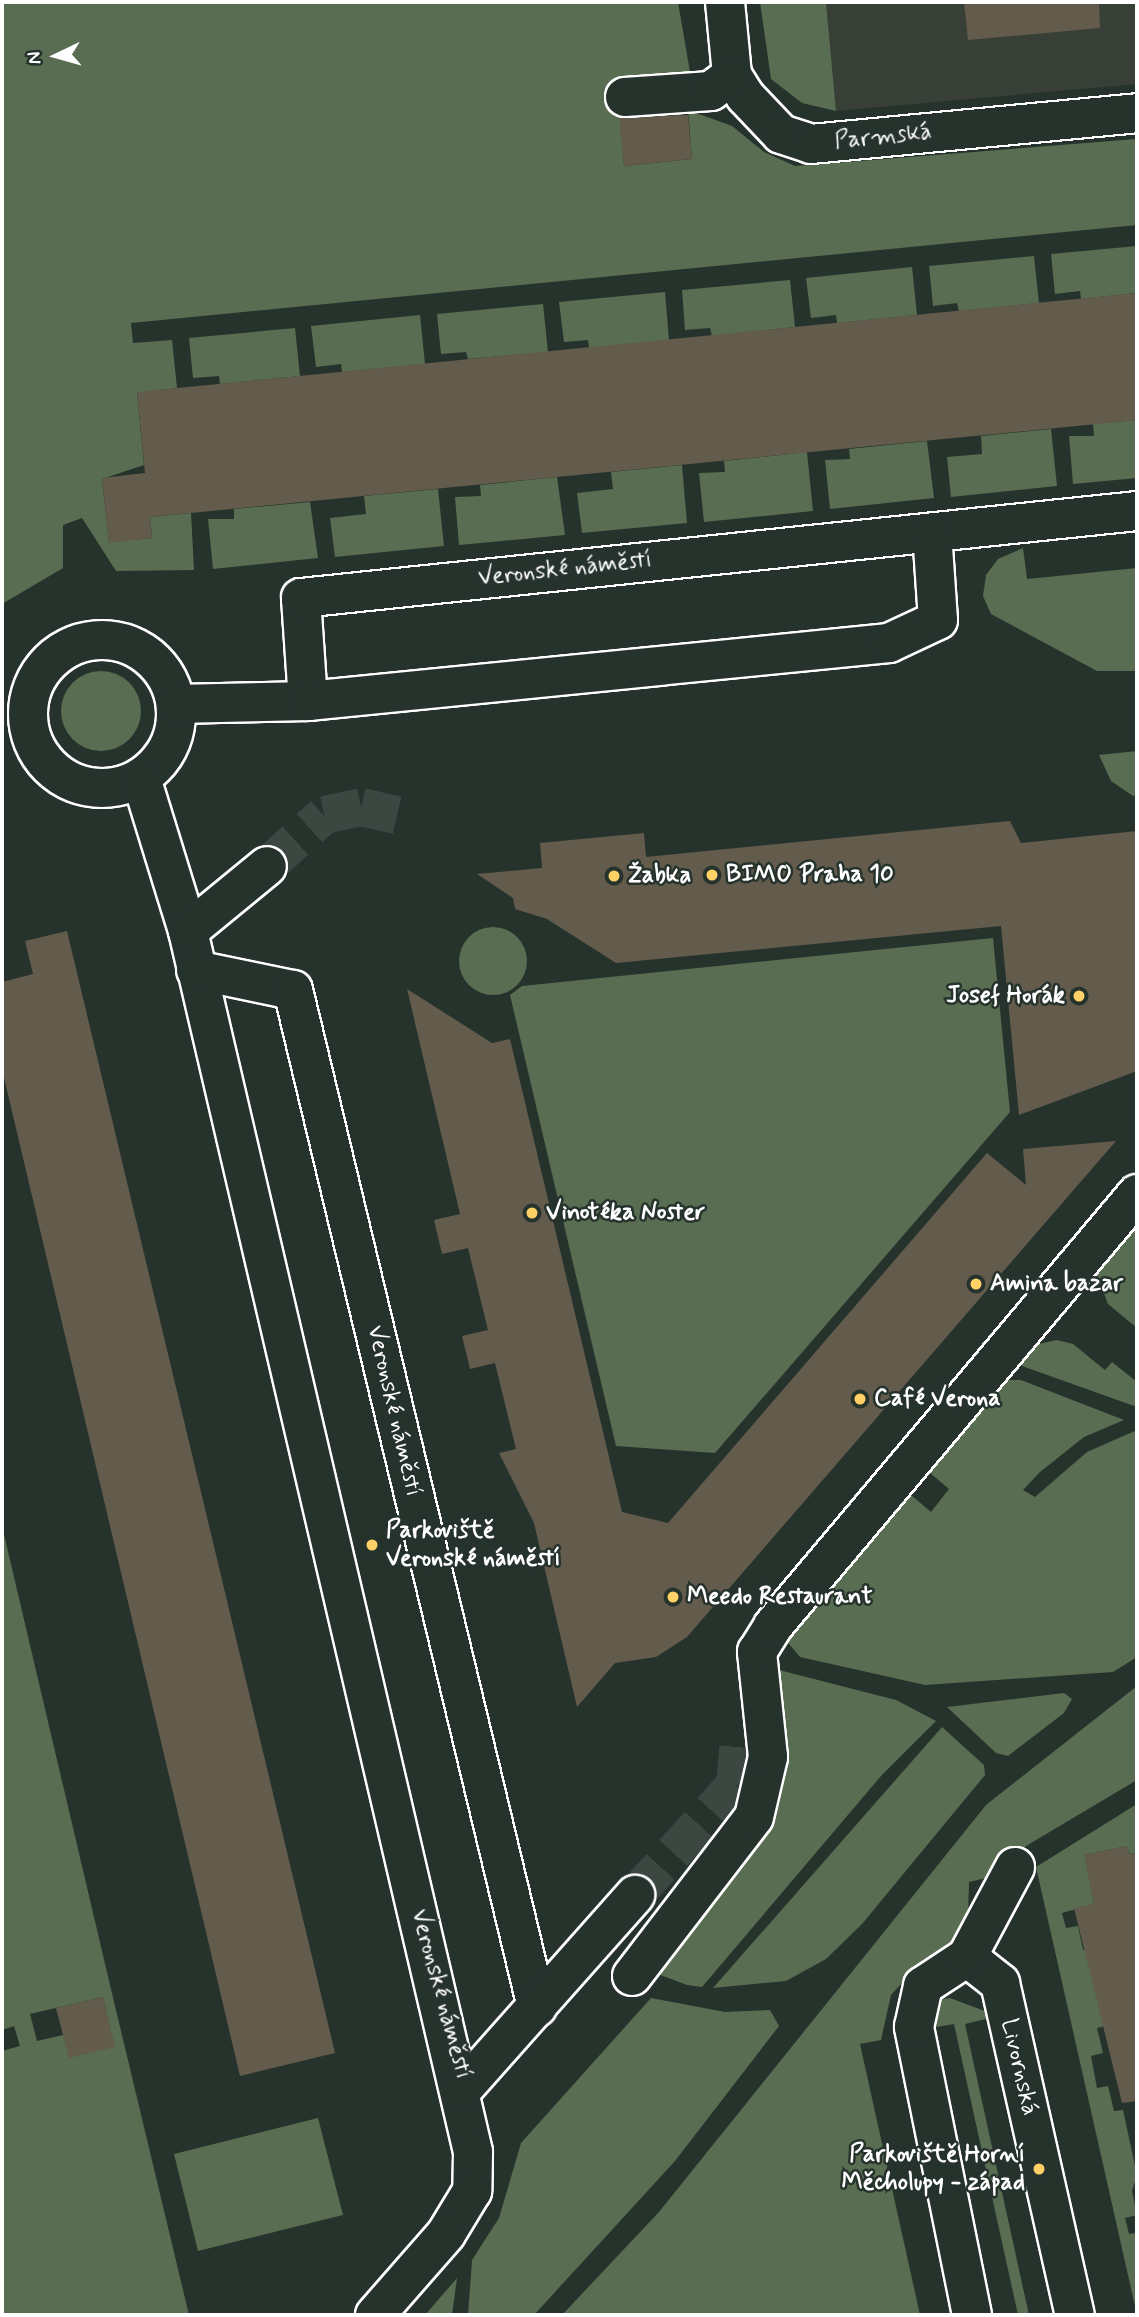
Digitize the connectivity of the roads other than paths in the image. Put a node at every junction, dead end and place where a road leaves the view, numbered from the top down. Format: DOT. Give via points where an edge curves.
graph roads {
  1 [pos="725,2"];
  2 [pos="732,75"];
  3 [pos="625,97"];
  4 [pos="1137,113"];
  5 [pos="1137,511"];
  6 [pos="932,533"];
  7 [pos="308,701"];
  8 [pos="176,704"];
  9 [pos="15,730"];
  10 [pos="141,778"];
  11 [pos="267,866"];
  12 [pos="188,931"];
  13 [pos="196,970"];
  14 [pos="1137,1194"];
  15 [pos="1015,1867"];
  16 [pos="635,1895"];
  17 [pos="967,1957"];
  18 [pos="632,1976"];
  19 [pos="537,2007"];
  20 [pos="462,2090"];
  21 [pos="375,2315"];
  22 [pos="972,2315"];
  23 [pos="1075,2315"];
  1 -- 2 [label="street"];
  2 -- 3 [label="street" via="711,91"];
  2 -- 4 [label="street, Parmská" via="781,134 811,144"];
  5 -- 6 [label="street, Veronské náměstí"];
  6 -- 7 [label="street" via="938,620 888,643"];
  6 -- 7 [label="street, Veronské náměstí" via="301,598"];
  7 -- 8 [label="street"];
  8 -- 9 [label="street" via="152,659 106,639 81,642 49,664"];
  8 -- 10 [label="street" via="170,746"];
  9 -- 10 [label="street" via="49,767 69,781 94,789"];
  10 -- 12 [label="street, Veronské náměstí"];
  11 -- 12 [label="street"];
  12 -- 13 [label="street, Veronské náměstí"];
  13 -- 19 [label="street, Veronské náměstí" via="293,990"];
  13 -- 20 [label="street, Veronské náměstí"];
  14 -- 18 [label="street" via="773,1626 757,1652 768,1757 754,1817"];
  15 -- 17 [label="street"];
  16 -- 19 [label="street"];
  17 -- 22 [label="street" via="923,1986 914,2027"];
  17 -- 23 [label="street, Livornská" via="1000,1983"];
  19 -- 20 [label="street, Veronské náměstí"];
  20 -- 21 [label="street" via="472,2191 446,2234"];
}
